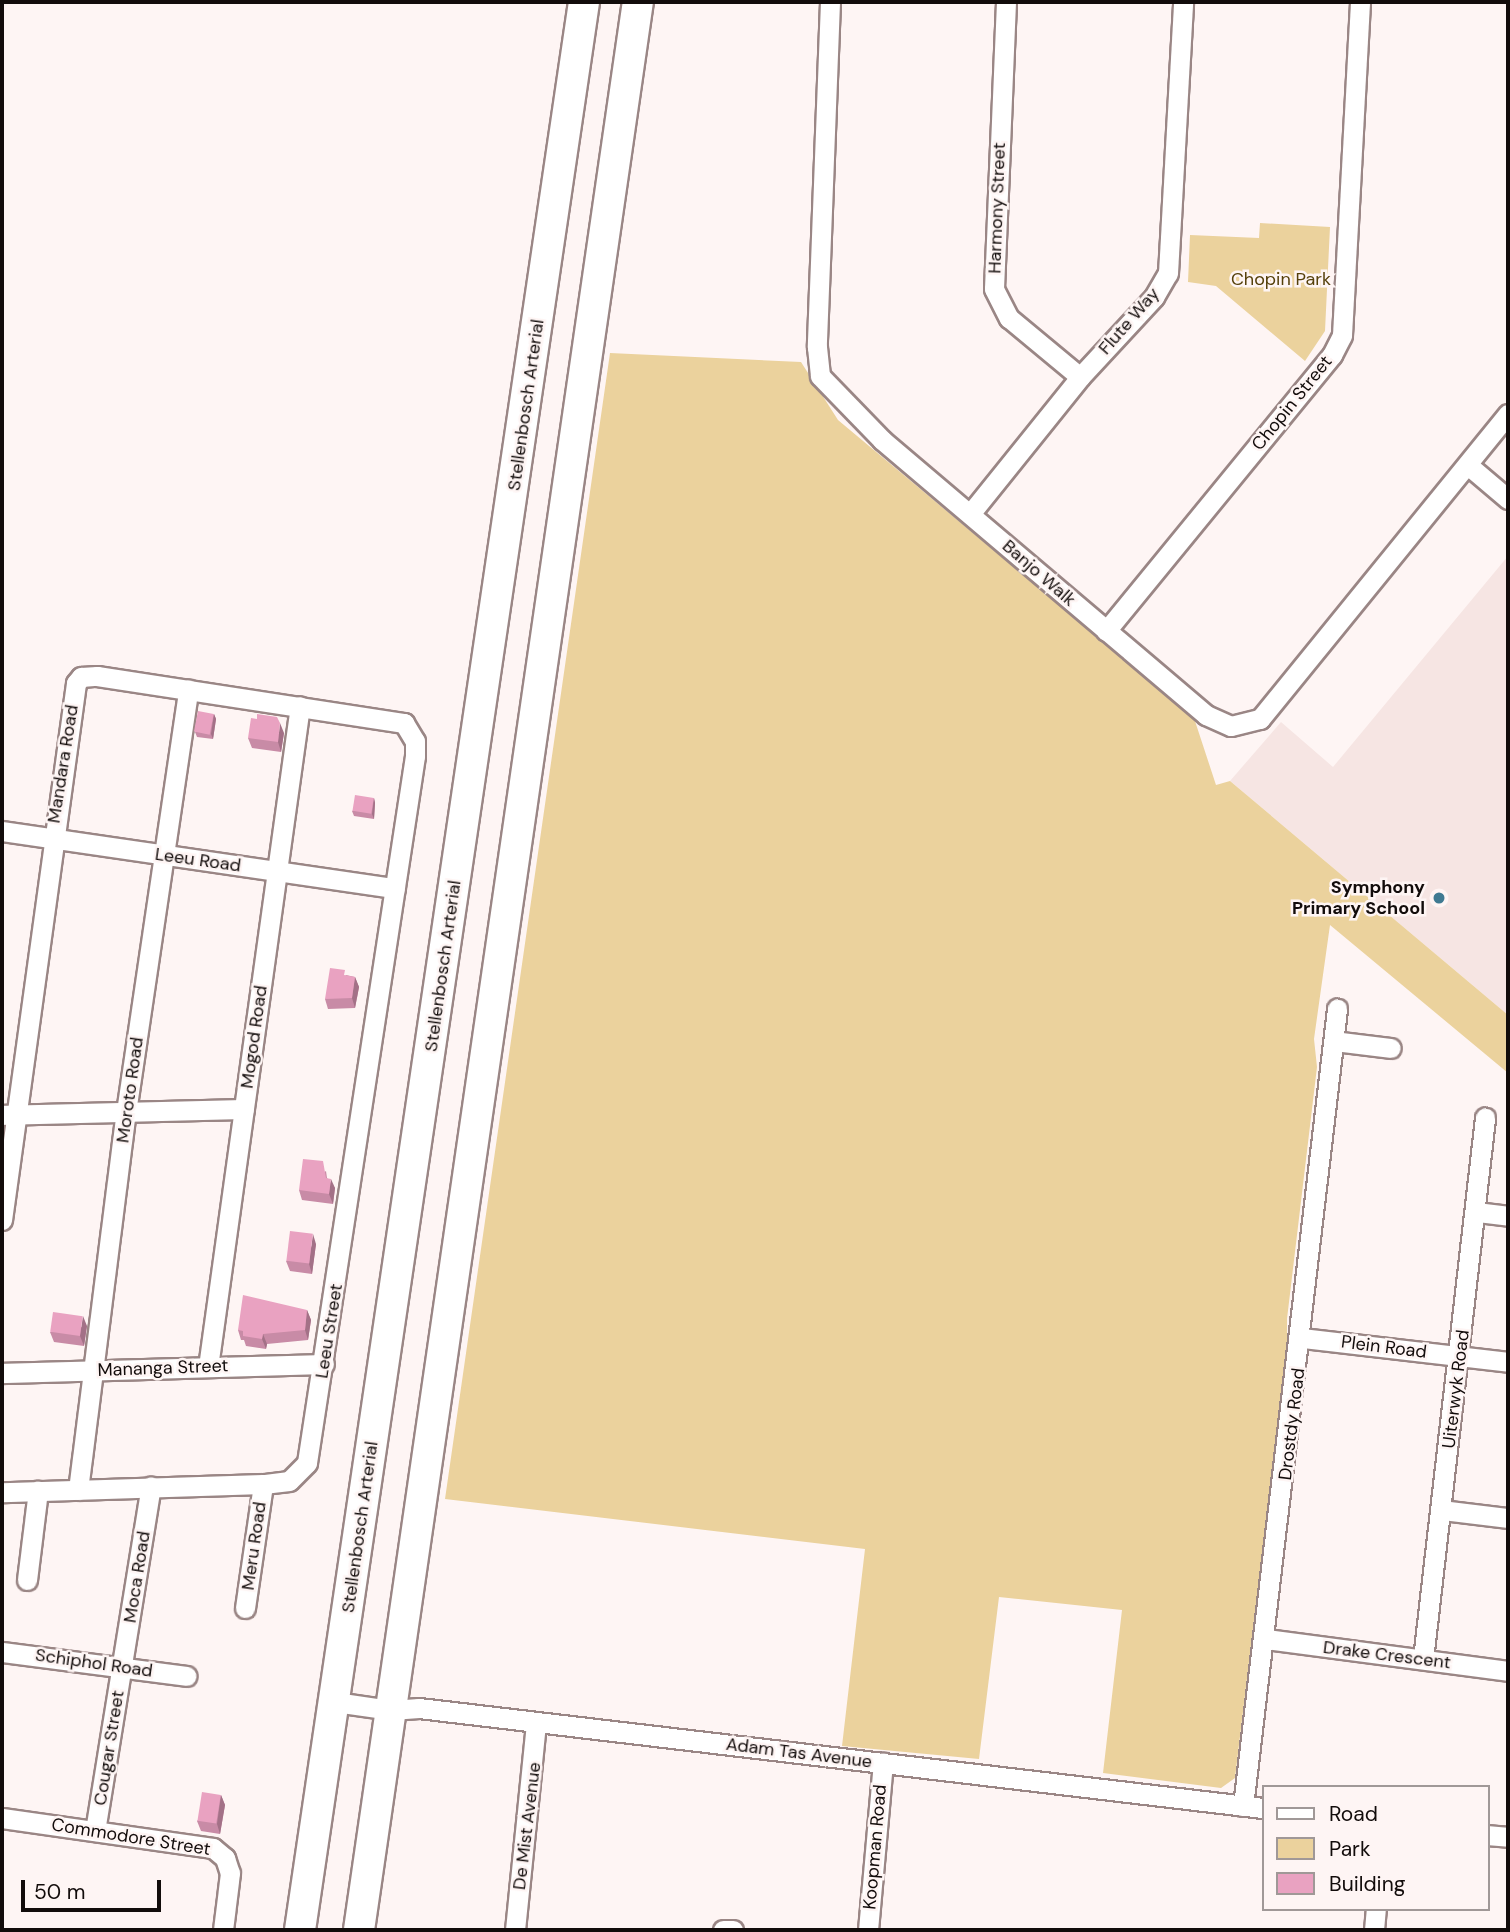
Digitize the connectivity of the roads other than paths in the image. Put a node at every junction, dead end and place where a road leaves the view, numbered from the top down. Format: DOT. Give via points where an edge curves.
graph roads {
  1 [pos="584,2"];
  2 [pos="638,2"];
  3 [pos="830,2"];
  4 [pos="1006,2"];
  5 [pos="1183,2"];
  6 [pos="1360,2"];
  7 [pos="1080,377"];
  8 [pos="1508,414"];
  9 [pos="1469,466"];
  10 [pos="1508,499"];
  11 [pos="970,514"];
  12 [pos="1106,631"];
  13 [pos="188,690"];
  14 [pos="300,706"];
  15 [pos="2,831"];
  16 [pos="51,838"];
  17 [pos="164,855"];
  18 [pos="277,871"];
  19 [pos="395,888"];
  20 [pos="1337,1009"];
  21 [pos="1334,1041"];
  22 [pos="1391,1048"];
  23 [pos="244,1109"];
  24 [pos="126,1112"];
  25 [pos="9,1115"];
  26 [pos="1485,1118"];
  27 [pos="1476,1212"];
  28 [pos="1508,1216"];
  29 [pos="2,1220"];
  30 [pos="1302,1338"];
  31 [pos="1460,1356"];
  32 [pos="1508,1362"];
  33 [pos="324,1364"];
  34 [pos="208,1367"];
  35 [pos="94,1370"];
  36 [pos="2,1373"];
  37 [pos="263,1484"];
  38 [pos="151,1487"];
  39 [pos="78,1490"];
  40 [pos="38,1491"];
  41 [pos="2,1492"];
  42 [pos="1442,1510"];
  43 [pos="1508,1518"];
  44 [pos="27,1580"];
  45 [pos="245,1608"];
  46 [pos="1266,1639"];
  47 [pos="2,1652"];
  48 [pos="1423,1659"];
  49 [pos="122,1666"];
  50 [pos="1508,1671"];
  51 [pos="186,1675"];
  52 [pos="335,1702"];
  53 [pos="391,1710"];
  54 [pos="537,1722"];
  55 [pos="883,1763"];
  56 [pos="1243,1806"];
  57 [pos="1262,1808"];
  58 [pos="2,1818"];
  59 [pos="95,1830"];
  60 [pos="1489,1835"];
  61 [pos="1508,1837"];
  62 [pos="1376,1911"];
  63 [pos="223,1930"];
  64 [pos="300,1930"];
  65 [pos="359,1930"];
  66 [pos="515,1930"];
  67 [pos="723,1930"];
  68 [pos="733,1930"];
  69 [pos="868,1930"];
  70 [pos="1374,1930"];
  1 -- 52 [label="main road, Stellenbosch Arterial"];
  2 -- 53 [label="main road"];
  3 -- 11 [label="street, Banjo Walk" via="817,347 820,376 882,440"];
  4 -- 7 [label="street, Harmony Street" via="994,289 1009,318"];
  5 -- 7 [label="street, Flute Way" via="1168,273 1154,297"];
  6 -- 12 [label="street, Chopin Street" via="1342,335 1332,355"];
  7 -- 11 [label="street, Flute Way"];
  8 -- 9 [label="street, Banjo Walk"];
  9 -- 10 [label="street"];
  9 -- 12 [label="street, Banjo Walk" via="1260,719 1231,726 1206,715"];
  11 -- 12 [label="street, Banjo Walk"];
  13 -- 14 [label="street, Mandara Road"];
  13 -- 16 [label="street, Mandara Road" via="81,677 74,692"];
  13 -- 17 [label="street, Moroto Road"];
  14 -- 18 [label="street, Mogod Road"];
  14 -- 19 [label="street, Mandara Road" via="396,720 409,729 415,756"];
  15 -- 16 [label="street, Leeu Road"];
  16 -- 17 [label="street, Leeu Road"];
  16 -- 25 [label="street, Mandara Road"];
  17 -- 18 [label="street, Leeu Road"];
  17 -- 24 [label="street, Moroto Road"];
  18 -- 19 [label="street, Leeu Road"];
  18 -- 23 [label="street, Mogod Road"];
  19 -- 33 [label="street, Leeu Street"];
  20 -- 21 [label="street, Drostdy Road"];
  21 -- 22 [label="street"];
  21 -- 30 [label="street, Drostdy Road"];
  23 -- 24 [label="street"];
  23 -- 34 [label="street, Mogod Road"];
  24 -- 25 [label="street"];
  24 -- 35 [label="street, Moroto Road"];
  25 -- 29 [label="street, Mandara Road"];
  26 -- 27 [label="street, Uiterwyk Road"];
  27 -- 28 [label="street"];
  27 -- 31 [label="street, Uiterwyk Road"];
  30 -- 31 [label="street, Plein Road"];
  30 -- 46 [label="street, Drostdy Road"];
  31 -- 32 [label="street, Plein Road"];
  31 -- 42 [label="street, Uiterwyk Road"];
  33 -- 34 [label="street, Mananga Street"];
  33 -- 37 [label="street, Leeu Street" via="307,1464 289,1481"];
  34 -- 35 [label="street, Mananga Street"];
  35 -- 36 [label="street, Mananga Street"];
  35 -- 39 [label="street, Moroto Road"];
  37 -- 38 [label="street, Leeu Street"];
  37 -- 45 [label="street, Meru Road"];
  38 -- 39 [label="street, Leeu Street"];
  38 -- 49 [label="street, Moca Road"];
  39 -- 40 [label="street, Leeu Street"];
  40 -- 41 [label="street, Leeu Street"];
  40 -- 44 [label="street"];
  42 -- 43 [label="street"];
  42 -- 48 [label="street, Uiterwyk Road"];
  46 -- 48 [label="street, Drake Crescent"];
  46 -- 56 [label="street, Drostdy Road"];
  47 -- 49 [label="street, Schiphol Road"];
  48 -- 50 [label="street, Drake Crescent"];
  49 -- 51 [label="street, Schiphol Road"];
  49 -- 59 [label="street, Cougar Street"];
  52 -- 53 [label="street, Adam Tas Avenue"];
  52 -- 64 [label="main road, Stellenbosch Arterial"];
  53 -- 54 [label="street, Adam Tas Avenue" via="419,1708"];
  53 -- 65 [label="main road"];
  54 -- 55 [label="street, Adam Tas Avenue"];
  54 -- 66 [label="street, De Mist Avenue"];
  55 -- 56 [label="street, Adam Tas Avenue"];
  55 -- 69 [label="street, Koopman Road"];
  56 -- 57 [label="street, Adam Tas Avenue"];
  58 -- 59 [label="street, Commodore Street"];
  59 -- 63 [label="street, Commodore Street" via="220,1852 231,1878"];
  60 -- 61 [label="street"];
  62 -- 70 [label="street"];
  67 -- 68 [label="street"];
}
